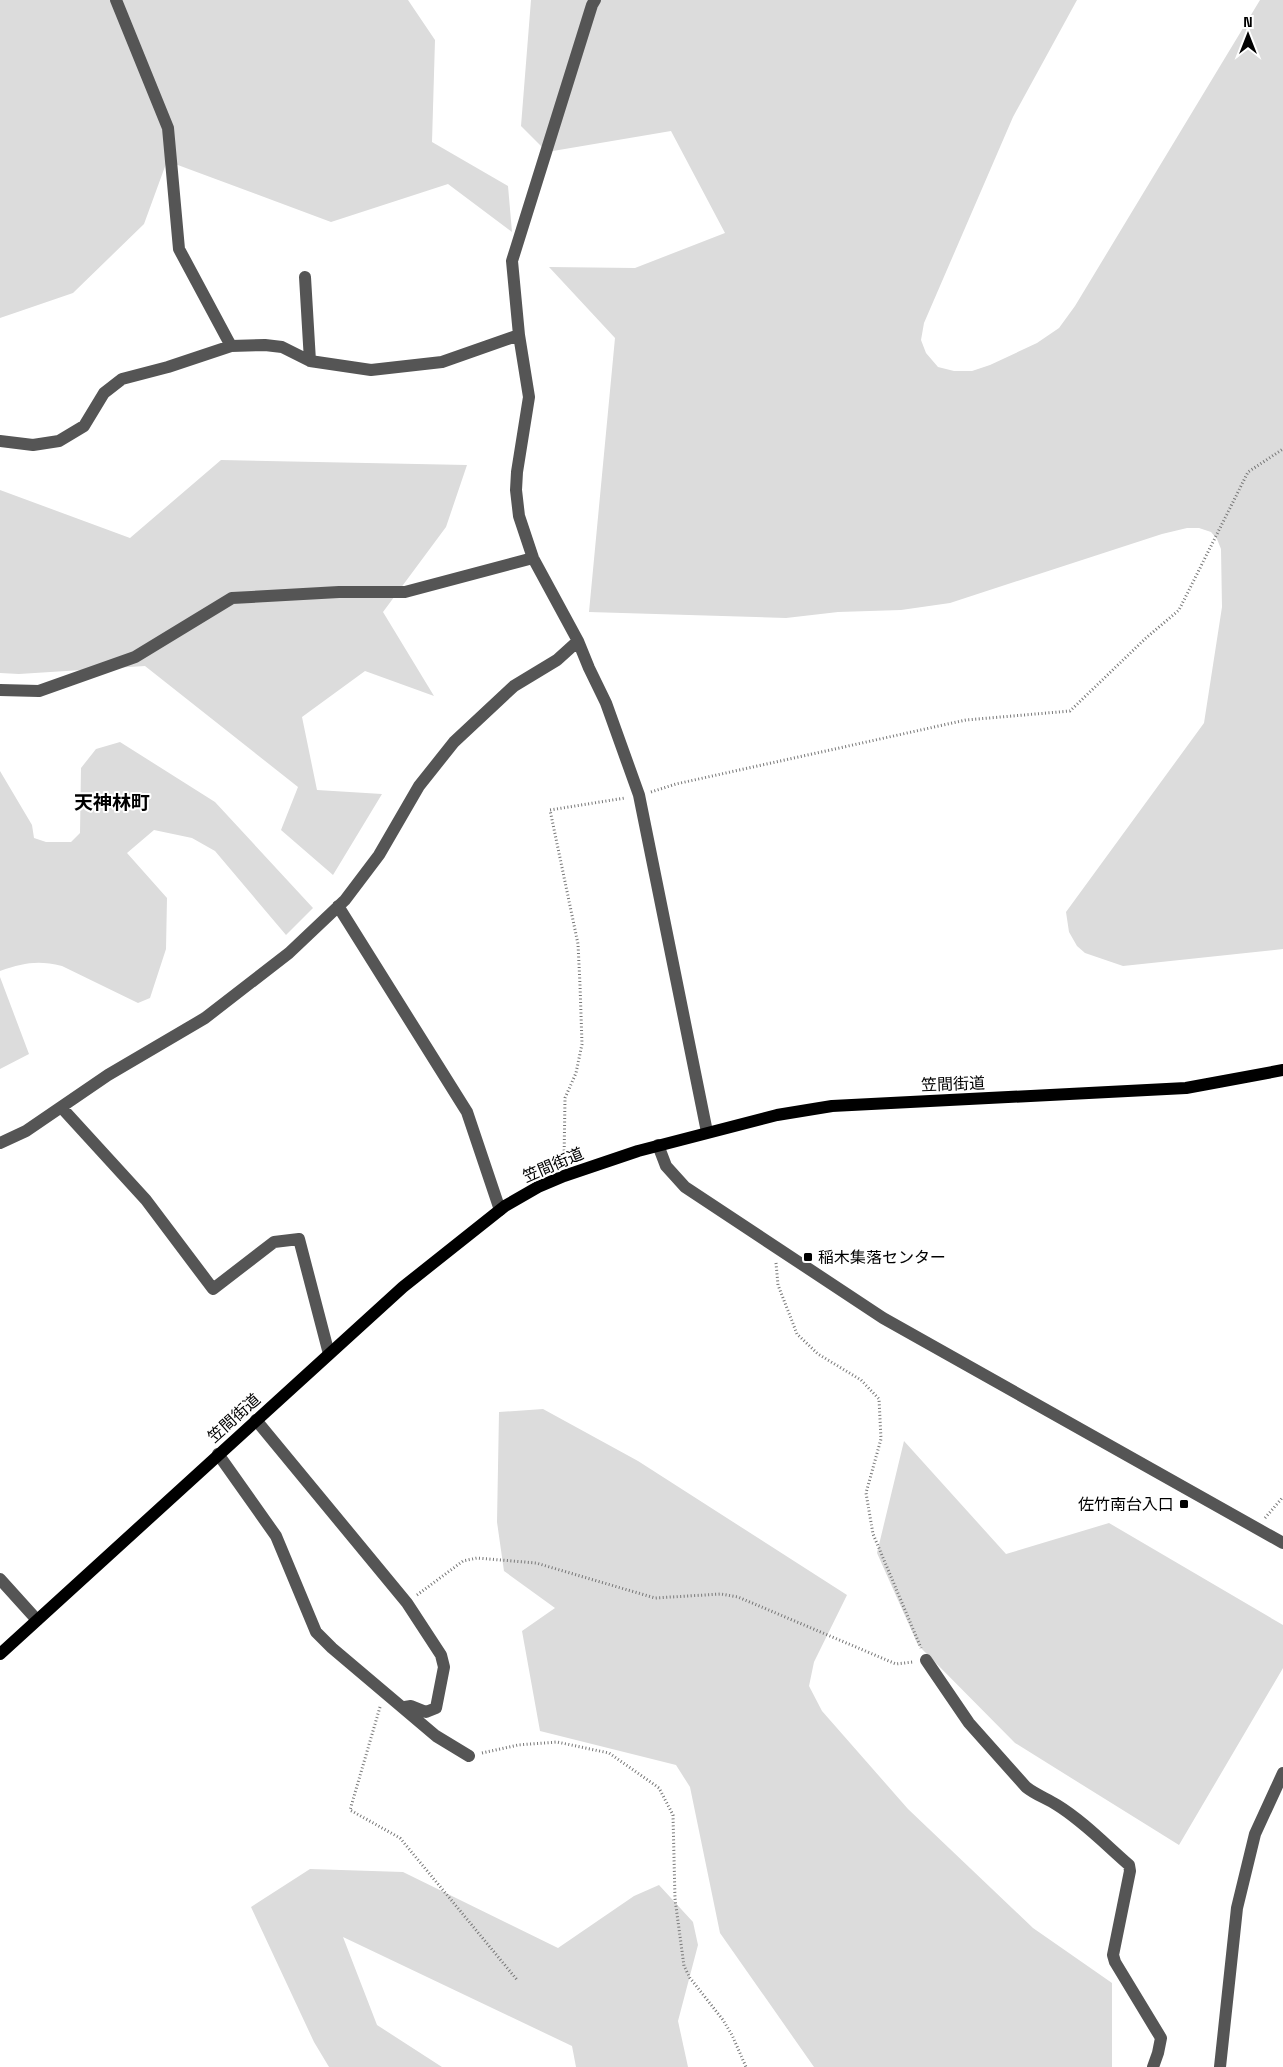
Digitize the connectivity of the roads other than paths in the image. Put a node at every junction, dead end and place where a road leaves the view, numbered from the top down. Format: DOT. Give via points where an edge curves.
graph roads {
  1 [pos="116,0"];
  2 [pos="595,0"];
  3 [pos="305,277"];
  4 [pos="519,336"];
  5 [pos="231,346"];
  6 [pos="310,361"];
  7 [pos="0,441"];
  8 [pos="533,558"];
  9 [pos="578,641"];
  10 [pos="0,690"];
  11 [pos="338,906"];
  12 [pos="1283,1070"];
  13 [pos="61,1107"];
  14 [pos="707,1132"];
  15 [pos="0,1143"];
  16 [pos="658,1145"];
  17 [pos="500,1210"];
  18 [pos="329,1354"];
  19 [pos="256,1420"];
  20 [pos="218,1454"];
  21 [pos="1283,1543"];
  22 [pos="0,1579"];
  23 [pos="37,1620"];
  24 [pos="0,1654"];
  25 [pos="926,1660"];
  26 [pos="403,1708"];
  27 [pos="469,1756"];
  28 [pos="1283,1773"];
  29 [pos="1154,2067"];
  30 [pos="1220,2067"];
  1 -- 5 [label="street" via="168,128 179,249"];
  2 -- 4 [label="street" via="512,261"];
  3 -- 6 [label="street"];
  4 -- 6 [label="street" via="442,362 371,370"];
  4 -- 8 [label="street" via="529,397 516,490 519,516"];
  5 -- 6 [label="street" via="282,347"];
  5 -- 7 [label="street" via="122,379 104,393 84,426 58,441 33,445"];
  8 -- 9 [label="street"];
  8 -- 10 [label="street" via="405,592 232,598 136,656 38,691"];
  9 -- 11 [label="street" via="557,660 514,686 454,742 419,786 379,855"];
  9 -- 14 [label="street" via="606,704 639,795"];
  11 -- 13 [label="street" via="289,953 205,1018 108,1075"];
  11 -- 17 [label="street" via="467,1112"];
  12 -- 14 [label="main road, 笠間街道" via="1186,1088 832,1106"];
  13 -- 15 [label="street" via="26,1131"];
  13 -- 18 [label="street" via="146,1200 213,1289 274,1242 300,1239"];
  14 -- 16 [label="main road, 笠間街道"];
  16 -- 17 [label="main road, 笠間街道" via="564,1176"];
  16 -- 21 [label="street" via="666,1166 678,1182 883,1318"];
  17 -- 18 [label="main road, 笠間街道" via="403,1287"];
  18 -- 19 [label="main road, 笠間街道"];
  19 -- 20 [label="main road, 笠間街道"];
  19 -- 26 [label="street" via="407,1602 441,1655 444,1667 436,1708 426,1712 411,1706"];
  20 -- 23 [label="main road, 笠間街道"];
  20 -- 26 [label="street" via="276,1536 316,1632"];
  22 -- 23 [label="street"];
  23 -- 24 [label="main road, 笠間街道"];
  25 -- 29 [label="street" via="969,1723 1026,1787 1079,1821 1129,1865 1113,1955 1160,2038"];
  26 -- 27 [label="street" via="436,1736"];
  28 -- 30 [label="street" via="1255,1834 1237,1908"];
}
